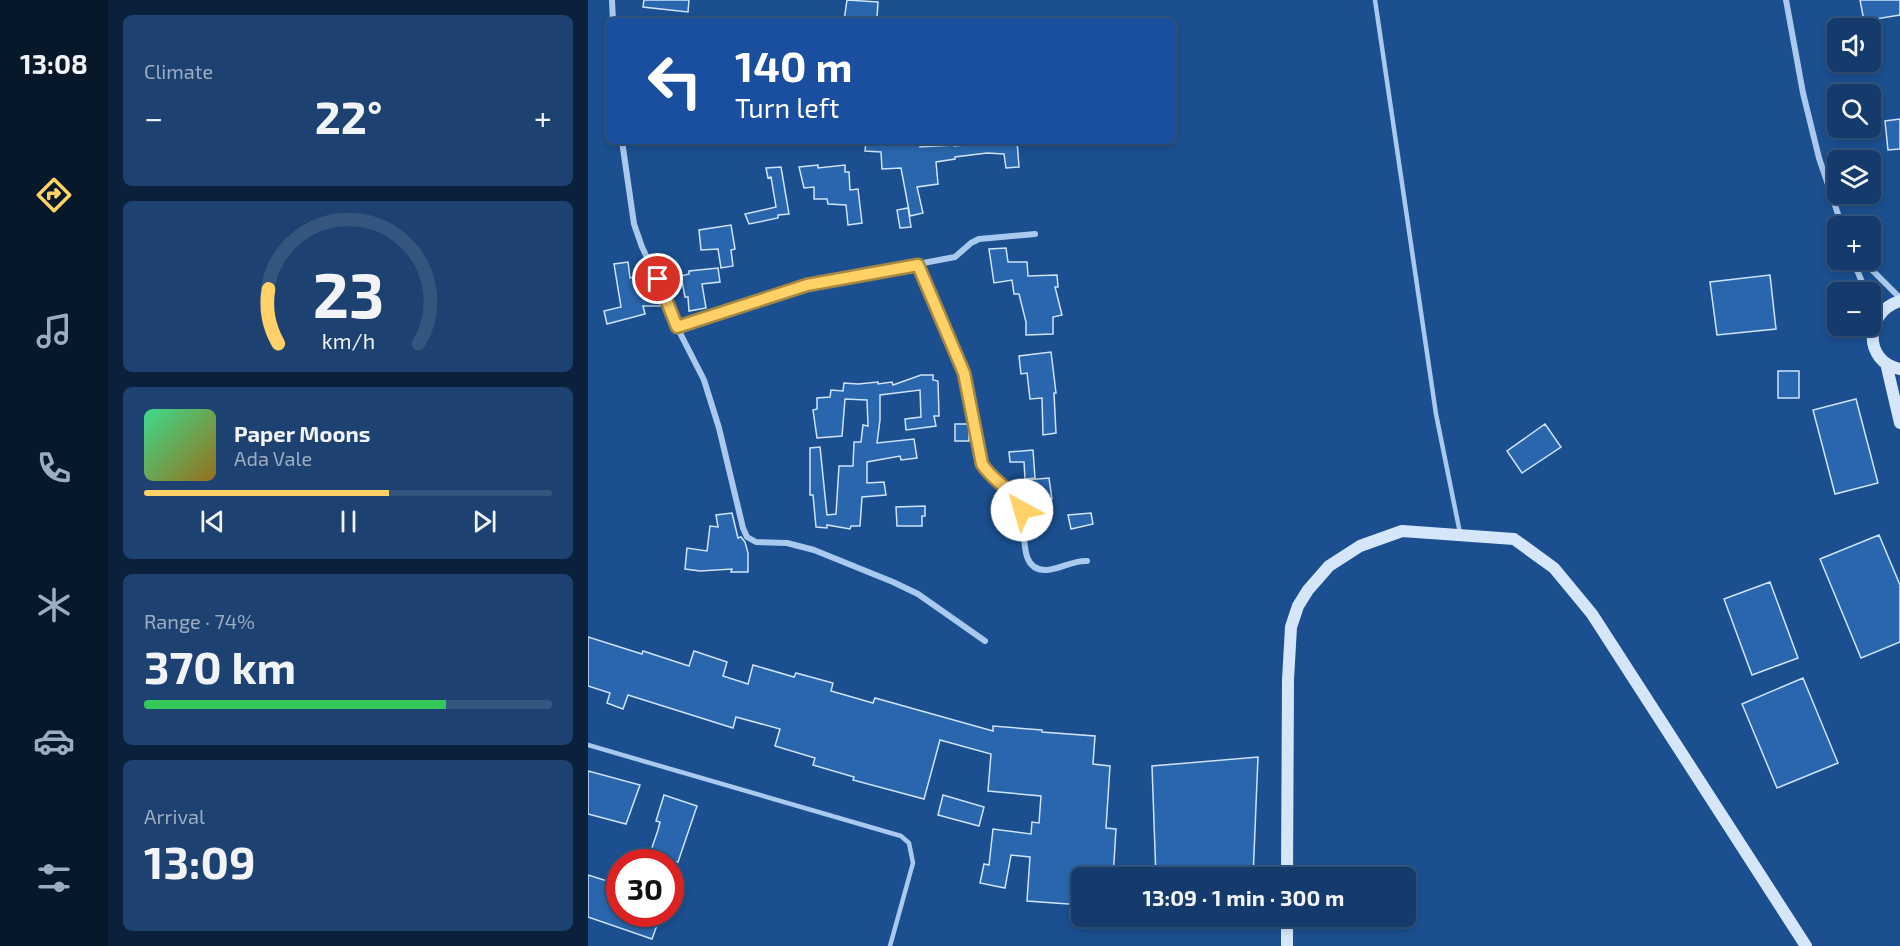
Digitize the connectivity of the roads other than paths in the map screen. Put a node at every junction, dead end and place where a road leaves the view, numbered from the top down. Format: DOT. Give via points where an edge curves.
graph roads {
  1 [pos="612,0"];
  2 [pos="1375,0"];
  3 [pos="1786,0"];
  4 [pos="613,18"];
  5 [pos="622,144"];
  6 [pos="1839,216"];
  7 [pos="1035,234"];
  8 [pos="918,265"];
  9 [pos="1872,270"];
  10 [pos="1900,300"];
  11 [pos="1881,312"];
  12 [pos="677,327"];
  13 [pos="1873,336"];
  14 [pos="1886,363"];
  15 [pos="1900,369"];
  16 [pos="1900,423"];
  17 [pos="1461,535"];
  18 [pos="1088,561"];
  19 [pos="985,641"];
  20 [pos="588,746"];
  21 [pos="1287,867"];
  22 [pos="1287,927"];
  23 [pos="890,946"];
  24 [pos="1287,946"];
  25 [pos="1806,946"];
  1 -- 4 [label="street"];
  2 -- 17 [label="lane" via="1436,414"];
  3 -- 6 [label="street" via="1803,93"];
  5 -- 12 [label="street" via="634,224"];
  7 -- 8 [label="street" via="979,239 955,257"];
  8 -- 12 [label="street" via="807,285"];
  8 -- 18 [label="street" via="964,373 982,464 1021,505 1030,562 1047,570"];
  9 -- 10 [label="street"];
  10 -- 11 [label="main road"];
  12 -- 19 [label="street" via="704,380 747,537 756,542 787,543 814,550 893,582 918,594"];
  13 -- 14 [label="main road" via="1878,354"];
  14 -- 15 [label="main road"];
  14 -- 16 [label="main road"];
  17 -- 21 [label="main road" via="1402,531 1360,546 1329,566 1298,606 1291,627 1288,680"];
  17 -- 25 [label="main road" via="1514,539 1554,568 1592,615"];
  20 -- 23 [label="lane" via="901,836 909,843 913,863"];
  22 -- 24 [label="main road"];
}
